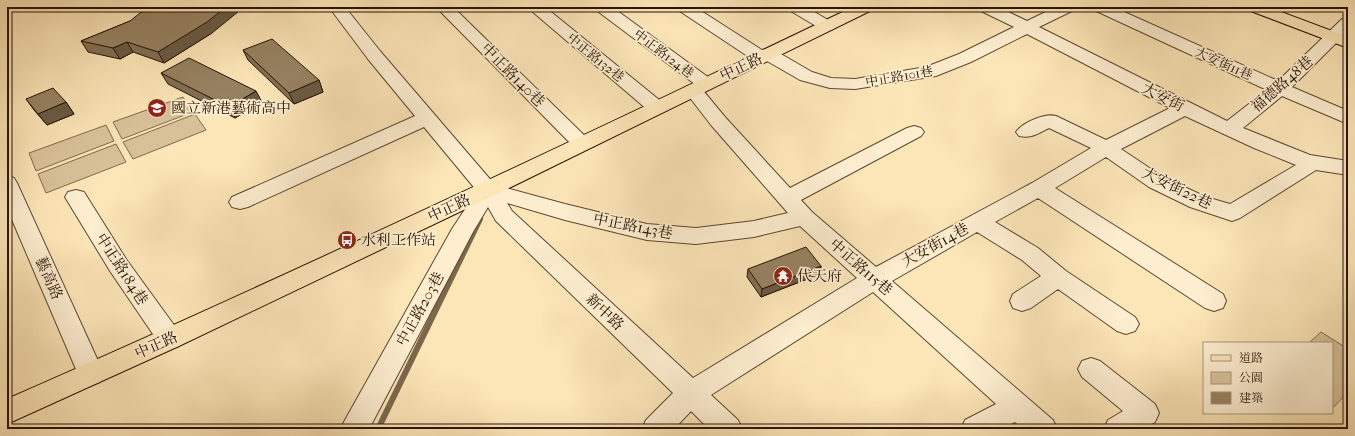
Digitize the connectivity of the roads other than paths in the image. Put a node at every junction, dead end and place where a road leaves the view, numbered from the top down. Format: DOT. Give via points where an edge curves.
graph roads {
  1 [pos="337,7"];
  2 [pos="444,7"];
  3 [pos="535,7"];
  4 [pos="602,7"];
  5 [pos="684,7"];
  6 [pos="794,7"];
  7 [pos="866,7"];
  8 [pos="985,7"];
  9 [pos="1068,7"];
  10 [pos="1100,7"];
  11 [pos="1254,7"];
  12 [pos="1348,22"];
  13 [pos="828,26"];
  14 [pos="1027,27"];
  15 [pos="1341,40"];
  16 [pos="764,56"];
  17 [pos="700,87"];
  18 [pos="1280,89"];
  19 [pos="656,107"];
  20 [pos="1184,108"];
  21 [pos="427,118"];
  22 [pos="1348,118"];
  23 [pos="1229,129"];
  24 [pos="914,132"];
  25 [pos="1026,132"];
  26 [pos="582,144"];
  27 [pos="1106,148"];
  28 [pos="1310,163"];
  29 [pos="1348,168"];
  30 [pos="7,183"];
  31 [pos="1039,188"];
  32 [pos="488,190"];
  33 [pos="76,197"];
  34 [pos="787,198"];
  35 [pos="240,202"];
  36 [pos="804,217"];
  37 [pos="978,222"];
  38 [pos="1058,277"];
  39 [pos="875,279"];
  40 [pos="1022,301"];
  41 [pos="1214,301"];
  42 [pos="1126,324"];
  43 [pos="170,339"];
  44 [pos="1091,369"];
  45 [pos="91,374"];
  46 [pos="691,393"];
  47 [pos="1018,407"];
  48 [pos="7,412"];
  49 [pos="354,429"];
  50 [pos="656,429"];
  51 [pos="728,429"];
  52 [pos="976,429"];
  53 [pos="1043,429"];
  54 [pos="1118,429"];
  1 -- 21 [label="street, 新中路"];
  2 -- 26 [label="street, 中正路140巷"];
  3 -- 19 [label="street, 中正路132巷"];
  4 -- 17 [label="street, 中正路124巷"];
  5 -- 16 [label="street, 中正路101巷"];
  6 -- 13 [label="street"];
  7 -- 13 [label="main road, 中正路"];
  8 -- 14 [label="street, 大安街"];
  9 -- 14 [label="street"];
  10 -- 18 [label="street, 大安街11巷"];
  11 -- 15 [label="main road"];
  12 -- 15 [label="street, 福德路48巷"];
  13 -- 16 [label="main road, 中正路"];
  14 -- 16 [label="street, 中正路101巷" via="965,58 930,72 855,84 830,84 806,76"];
  14 -- 20 [label="street, 大安街"];
  15 -- 18 [label="street, 福德路48巷"];
  16 -- 17 [label="main road, 中正路"];
  17 -- 19 [label="main road, 中正路"];
  17 -- 34 [label="street, 中正路115巷" via="718,121"];
  18 -- 22 [label="street, 大安街11巷"];
  18 -- 23 [label="street, 福德路48巷"];
  19 -- 26 [label="main road, 中正路"];
  20 -- 23 [label="street, 大安街"];
  20 -- 27 [label="street, 大安街14巷"];
  21 -- 32 [label="street, 新中路"];
  21 -- 35 [label="street"];
  23 -- 28 [label="street, 大安街"];
  24 -- 34 [label="street"];
  25 -- 27 [label="street, 大安街22巷" via="1048,120"];
  26 -- 32 [label="main road, 中正路"];
  27 -- 28 [label="street, 大安街22巷" via="1156,182 1198,202 1232,212"];
  27 -- 31 [label="street, 大安街14巷"];
  28 -- 29 [label="street, 大安街"];
  30 -- 45 [label="street, 藝高路"];
  31 -- 37 [label="street, 大安街14巷"];
  31 -- 41 [label="street"];
  32 -- 36 [label="street, 中正路143巷" via="647,232 682,235 696,236 754,229"];
  32 -- 43 [label="main road, 中正路"];
  32 -- 46 [label="street, 新中路" via="504,216"];
  32 -- 49 [label="street, 中正路203巷" via="463,229"];
  33 -- 43 [label="street, 中正路184巷"];
  34 -- 36 [label="street, 中正路115巷"];
  36 -- 39 [label="street, 中正路115巷"];
  37 -- 38 [label="street" via="1030,254"];
  37 -- 39 [label="street, 大安街14巷"];
  38 -- 40 [label="street"];
  38 -- 42 [label="street"];
  39 -- 46 [label="street, 大安街14巷"];
  39 -- 47 [label="street, 中正路115巷"];
  43 -- 45 [label="main road, 中正路"];
  44 -- 54 [label="street" via="1145,412"];
  45 -- 48 [label="main road, 中正路"];
  46 -- 50 [label="street, 大安街14巷"];
  46 -- 51 [label="street, 新中路"];
  47 -- 52 [label="street"];
  47 -- 53 [label="street, 中正路115巷"];
}
